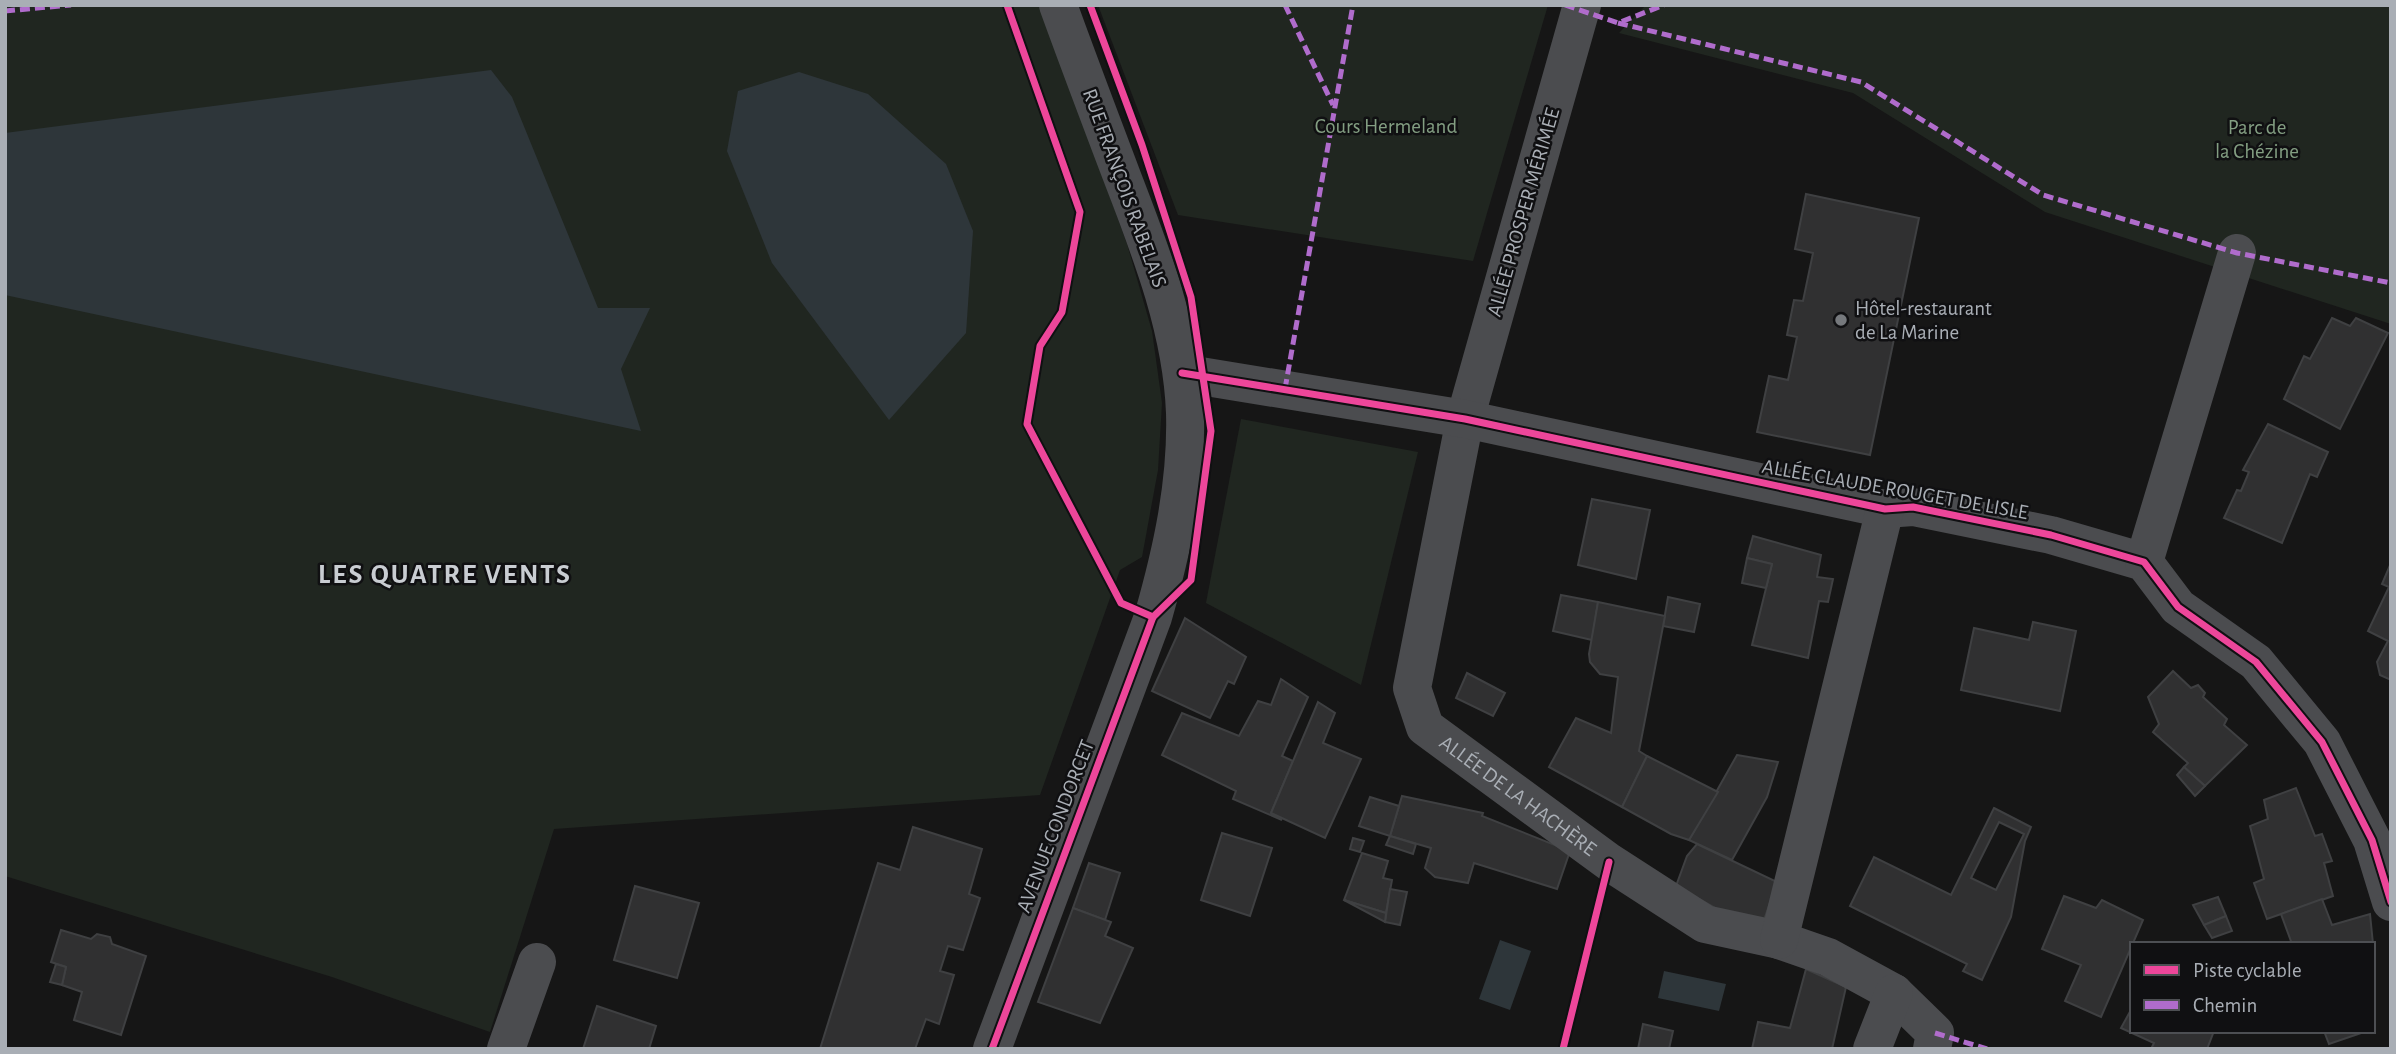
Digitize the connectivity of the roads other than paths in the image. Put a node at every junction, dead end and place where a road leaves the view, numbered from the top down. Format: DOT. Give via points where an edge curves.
graph roads {
  1 [pos="1058,5"];
  2 [pos="1582,5"];
  3 [pos="2237,253"];
  4 [pos="1182,373"];
  5 [pos="1465,419"];
  6 [pos="1885,509"];
  7 [pos="2144,562"];
  8 [pos="2381,828"];
  9 [pos="2391,902"];
  10 [pos="1779,940"];
  11 [pos="537,962"];
  12 [pos="1894,993"];
  13 [pos="506,1049"];
  14 [pos="992,1049"];
  15 [pos="1872,1049"];
  16 [pos="1932,1049"];
  1 -- 4 [label="street, RUE FRANÇOIS RABELAIS" via="1140,222 1172,323"];
  2 -- 5 [label="street, ALLÉE PROSPER MÉRIMÉE"];
  3 -- 7 [label="street"];
  4 -- 5 [label="street, ALLÉE CLAUDE ROUGET DE LISLE"];
  4 -- 14 [label="street, AVENUE CONDORCET" via="1184,457 1167,570"];
  5 -- 6 [label="street, ALLÉE CLAUDE ROUGET DE LISLE"];
  5 -- 10 [label="street, ALLÉE DE LA HACHÈRE" via="1412,688 1425,727 1609,862 1705,924"];
  6 -- 7 [label="street, ALLÉE CLAUDE ROUGET DE LISLE" via="1913,507 2014,527"];
  6 -- 10 [label="street"];
  7 -- 8 [label="street" via="2178,607 2256,662 2322,742"];
  8 -- 9 [label="street"];
  10 -- 12 [label="street, ALLÉE DE LA HACHÈRE" via="1828,957"];
  11 -- 13 [label="street"];
  12 -- 15 [label="street"];
  12 -- 16 [label="street, ALLÉE DE LA HACHÈRE" via="1935,1033"];
}
